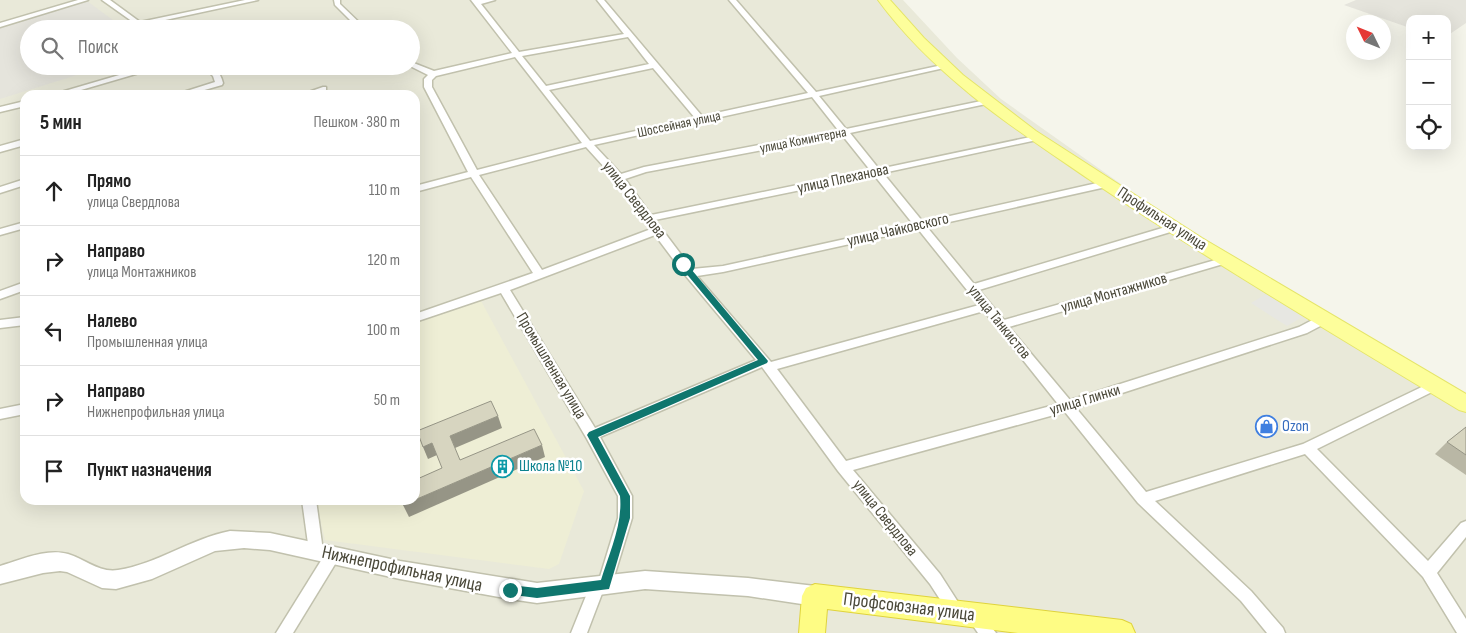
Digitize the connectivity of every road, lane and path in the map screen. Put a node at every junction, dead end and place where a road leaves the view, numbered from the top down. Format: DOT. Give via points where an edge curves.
graph roads {
  1 [pos="85,0"];
  2 [pos="105,0"];
  3 [pos="255,0"];
  4 [pos="337,0"];
  5 [pos="492,0"];
  6 [pos="600,0"];
  7 [pos="732,0"];
  8 [pos="884,0"];
  9 [pos="475,1"];
  10 [pos="0,15"];
  11 [pos="130,20"];
  12 [pos="169,20"];
  13 [pos="354,20"];
  14 [pos="14,21"];
  15 [pos="0,25"];
  16 [pos="629,35"];
  17 [pos="518,54"];
  18 [pos="654,64"];
  19 [pos="944,66"];
  20 [pos="420,68"];
  21 [pos="433,74"];
  22 [pos="127,75"];
  23 [pos="217,75"];
  24 [pos="323,89"];
  25 [pos="543,89"];
  26 [pos="73,90"];
  27 [pos="195,90"];
  28 [pos="320,90"];
  29 [pos="814,95"];
  30 [pos="986,102"];
  31 [pos="20,104"];
  32 [pos="0,110"];
  33 [pos="700,119"];
  34 [pos="844,132"];
  35 [pos="1037,137"];
  36 [pos="20,143"];
  37 [pos="588,144"];
  38 [pos="0,149"];
  39 [pos="876,172"];
  40 [pos="474,174"];
  41 [pos="619,178"];
  42 [pos="20,184"];
  43 [pos="1106,184"];
  44 [pos="420,188"];
  45 [pos="0,190"];
  46 [pos="649,218"];
  47 [pos="20,226"];
  48 [pos="920,226"];
  49 [pos="1174,228"];
  50 [pos="658,230"];
  51 [pos="0,232"];
  52 [pos="1226,260"];
  53 [pos="690,273"];
  54 [pos="539,274"];
  55 [pos="20,288"];
  56 [pos="504,288"];
  57 [pos="972,288"];
  58 [pos="0,294"];
  59 [pos="986,307"];
  60 [pos="420,316"];
  61 [pos="1322,320"];
  62 [pos="20,322"];
  63 [pos="0,324"];
  64 [pos="1001,325"];
  65 [pos="766,364"];
  66 [pos="1434,386"];
  67 [pos="1466,404"];
  68 [pos="1068,406"];
  69 [pos="20,410"];
  70 [pos="0,414"];
  71 [pos="592,435"];
  72 [pos="1307,448"];
  73 [pos="843,467"];
  74 [pos="1143,499"];
  75 [pos="310,505"];
  76 [pos="1466,527"];
  77 [pos="324,554"];
  78 [pos="1428,572"];
  79 [pos="0,575"];
  80 [pos="601,586"];
  81 [pos="815,596"];
  82 [pos="973,621"];
  83 [pos="284,633"];
  84 [pos="579,633"];
  85 [pos="812,633"];
  86 [pos="1122,633"];
  87 [pos="1277,633"];
  88 [pos="1466,633"];
  1 -- 14 [label="street"];
  2 -- 11 [label="street"];
  3 -- 12 [label="street"];
  4 -- 13 [label="street" via="337,4"];
  5 -- 9 [label="street"];
  6 -- 16 [label="street"];
  7 -- 29 [label="street, улица Танкистов"];
  8 -- 19 [label="main road, Профильная улица"];
  9 -- 17 [label="street, улица Свердлова"];
  10 -- 14 [label="street"];
  14 -- 15 [label="street"];
  16 -- 17 [label="street"];
  16 -- 18 [label="street"];
  17 -- 21 [label="street"];
  17 -- 25 [label="street, улица Свердлова"];
  18 -- 25 [label="street"];
  18 -- 33 [label="street"];
  19 -- 29 [label="street, Шоссейная улица"];
  19 -- 30 [label="main road, Профильная улица"];
  20 -- 21 [label="street"];
  21 -- 40 [label="street" via="428,79 428,87"];
  22 -- 26 [label="street"];
  23 -- 27 [label="street" via="219,83"];
  24 -- 28 [label="street"];
  25 -- 37 [label="street, улица Свердлова"];
  29 -- 33 [label="street, Шоссейная улица"];
  29 -- 34 [label="street, улица Танкистов"];
  30 -- 34 [label="street, улица Коминтерна"];
  30 -- 35 [label="main road, Профильная улица"];
  31 -- 32 [label="street"];
  33 -- 37 [label="street, Шоссейная улица"];
  34 -- 39 [label="street, улица Танкистов"];
  34 -- 41 [label="street, улица Коминтерна" via="644,170"];
  35 -- 39 [label="street, улица Плеханова"];
  35 -- 43 [label="main road, Профильная улица"];
  36 -- 38 [label="street"];
  37 -- 40 [label="street, Шоссейная улица"];
  37 -- 41 [label="street, улица Свердлова"];
  39 -- 46 [label="street, улица Плеханова"];
  39 -- 48 [label="street, улица Танкистов"];
  40 -- 44 [label="street, Шоссейная улица"];
  40 -- 54 [label="street"];
  41 -- 46 [label="street, улица Свердлова"];
  42 -- 45 [label="street"];
  43 -- 48 [label="street, улица Чайковского"];
  43 -- 49 [label="main road, Профильная улица"];
  46 -- 50 [label="street, улица Свердлова"];
  47 -- 51 [label="street"];
  48 -- 53 [label="street, улица Чайковского" via="723,269"];
  48 -- 57 [label="street, улица Танкистов"];
  49 -- 52 [label="main road, Профильная улица"];
  49 -- 57 [label="street"];
  50 -- 53 [label="street, улица Свердлова"];
  50 -- 54 [label="street"];
  52 -- 61 [label="main road, Профильная улица"];
  52 -- 64 [label="street, улица Монтажников"];
  53 -- 65 [label="street, улица Свердлова"];
  54 -- 56 [label="street"];
  55 -- 58 [label="street"];
  56 -- 60 [label="street"];
  56 -- 71 [label="street, Промышленная улица"];
  57 -- 59 [label="street, улица Танкистов"];
  59 -- 64 [label="street, улица Танкистов"];
  59 -- 65 [label="street"];
  61 -- 66 [label="main road, Профильная улица"];
  61 -- 68 [label="street, улица Глинки" via="1303,330"];
  62 -- 63 [label="street"];
  64 -- 68 [label="street, улица Танкистов"];
  65 -- 71 [label="street"];
  65 -- 73 [label="street, улица Свердлова"];
  66 -- 67 [label="main road, Профильная улица"];
  66 -- 72 [label="street"];
  68 -- 73 [label="street, улица Глинки"];
  68 -- 74 [label="street, улица Танкистов"];
  69 -- 70 [label="street"];
  71 -- 80 [label="street, Промышленная улица" via="625,496 626,506 625,518"];
  72 -- 74 [label="street"];
  72 -- 78 [label="street"];
  73 -- 82 [label="street, улица Свердлова"];
  74 -- 87 [label="street, улица Танкистов" via="1246,596"];
  75 -- 77 [label="street"];
  76 -- 78 [label="street"];
  77 -- 79 [label="street, Нижнепрофильная улица" via="269,540 235,539 208,545 131,577 114,580 94,577 65,562"];
  77 -- 80 [label="street, Нижнепрофильная улица" via="510,590 537,593"];
  77 -- 83 [label="street"];
  78 -- 88 [label="street"];
  80 -- 81 [label="street, Нижнепрофильная улица" via="645,580 677,581"];
  80 -- 84 [label="street, Промышленная улица"];
  81 -- 82 [label="highway, Профсоюзная улица"];
  81 -- 85 [label="highway"];
  82 -- 86 [label="highway, Профсоюзная улица"];
}
